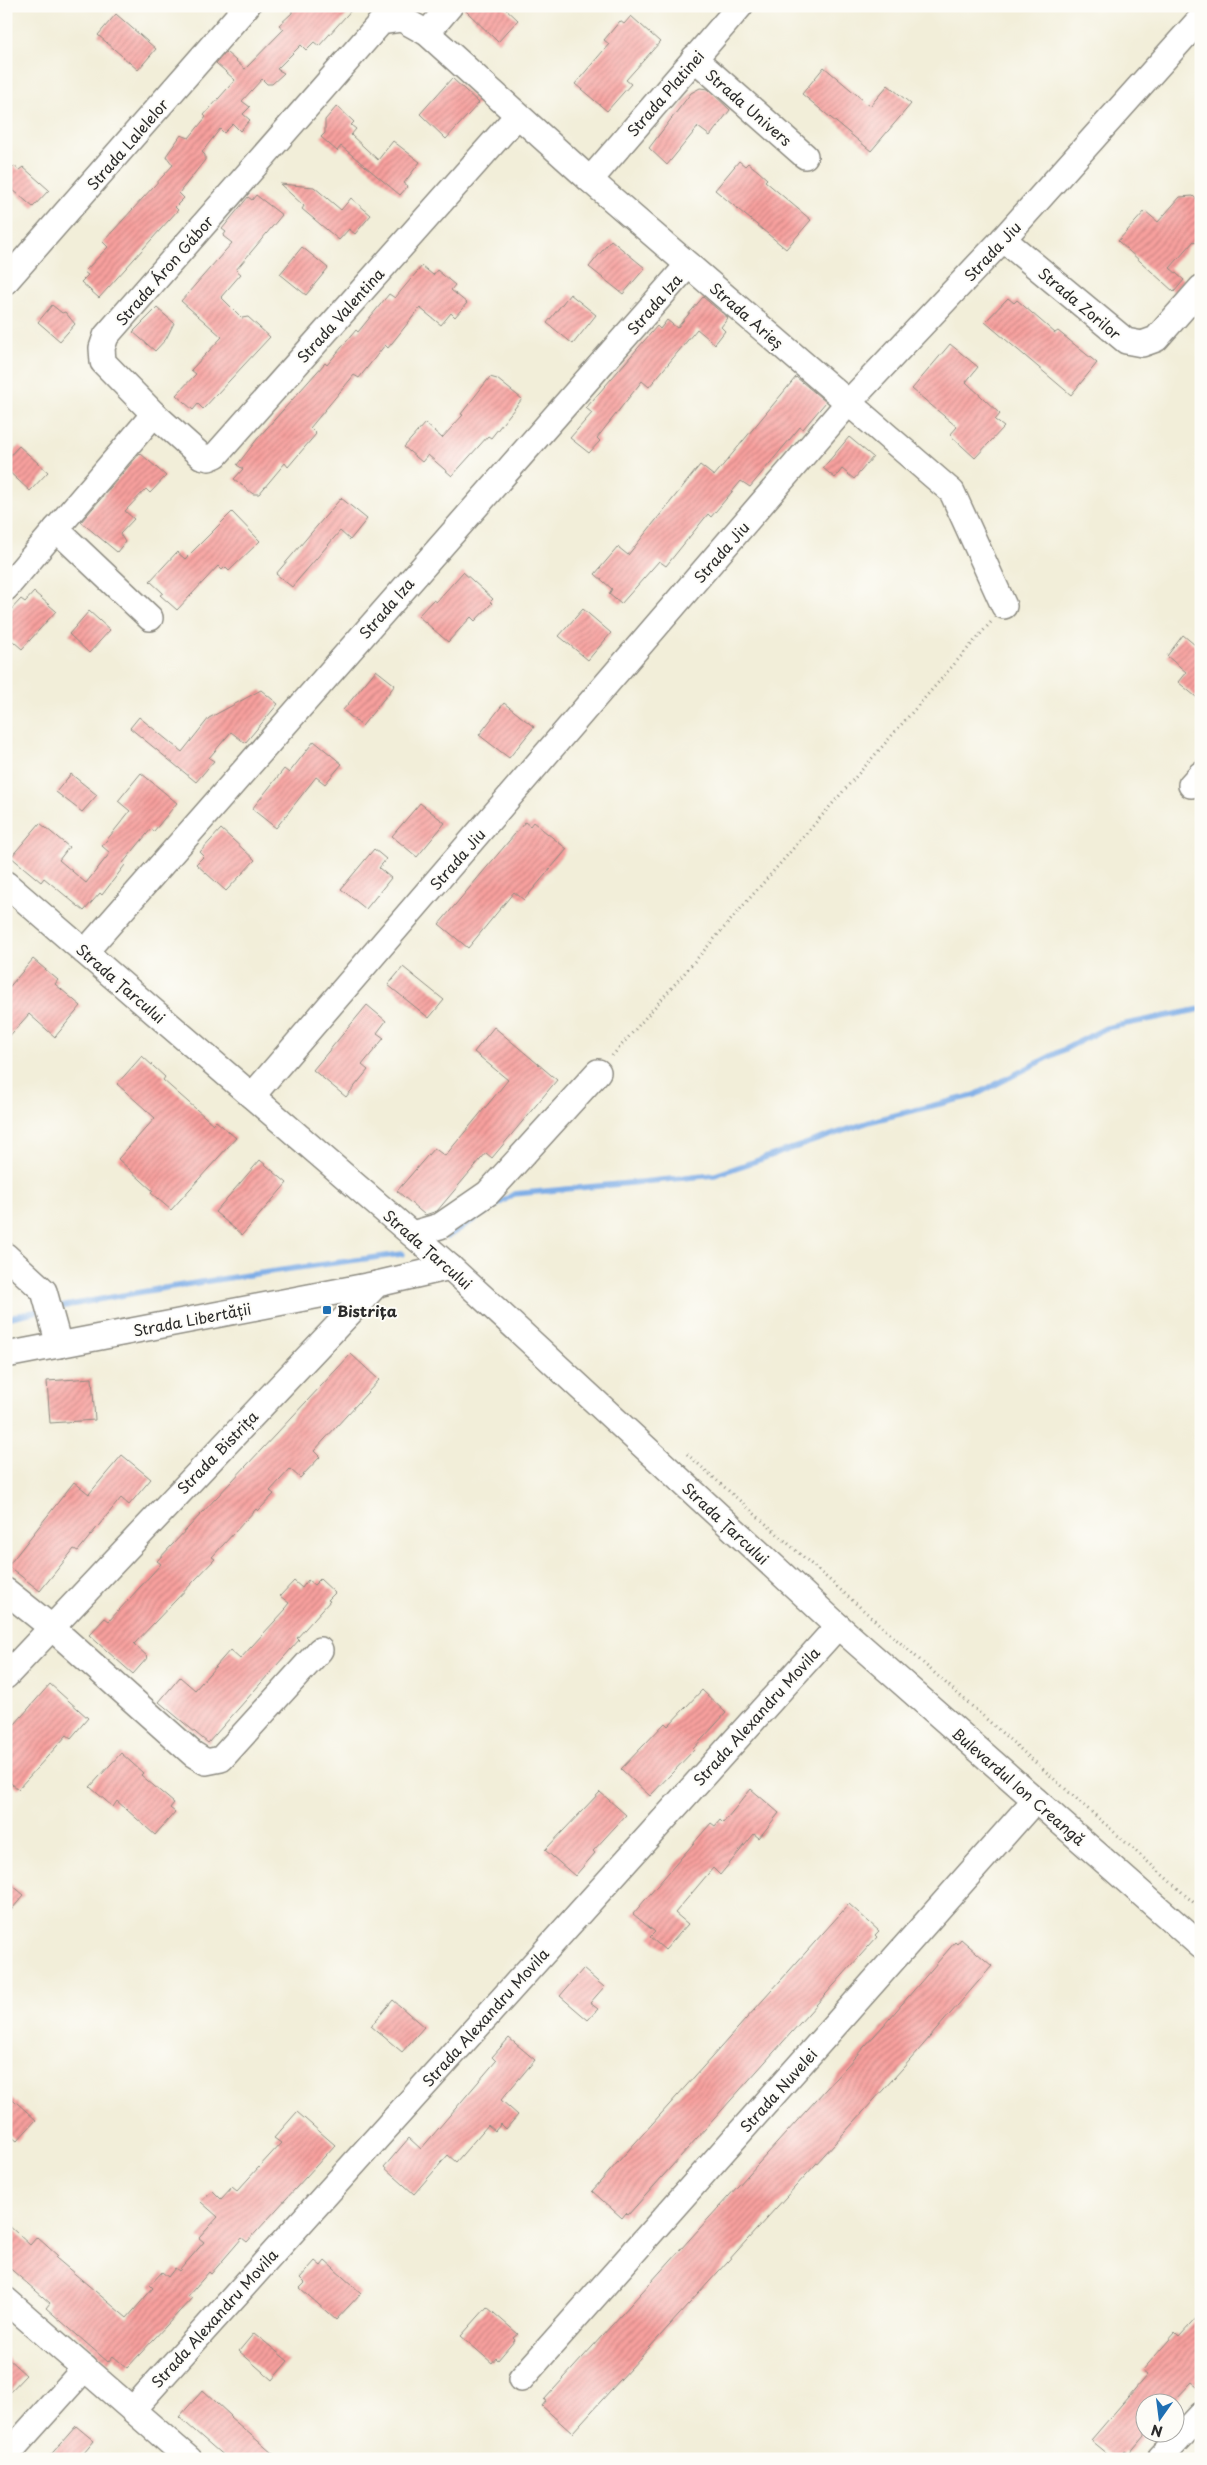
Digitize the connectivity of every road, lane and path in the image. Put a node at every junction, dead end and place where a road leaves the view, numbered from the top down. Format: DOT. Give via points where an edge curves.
graph roads {
  1 [pos="247,6"];
  2 [pos="450,6"];
  3 [pos="740,6"];
  4 [pos="1201,18"];
  5 [pos="427,33"];
  6 [pos="694,58"];
  7 [pos="517,116"];
  8 [pos="805,156"];
  9 [pos="590,180"];
  10 [pos="1003,239"];
  11 [pos="688,265"];
  12 [pos="6,281"];
  13 [pos="1201,288"];
  14 [pos="849,402"];
  15 [pos="154,414"];
  16 [pos="56,529"];
  17 [pos="6,588"];
  18 [pos="1004,606"];
  19 [pos="150,618"];
  20 [pos="6,884"];
  21 [pos="85,952"];
  22 [pos="598,1072"];
  23 [pos="252,1096"];
  24 [pos="412,1234"];
  25 [pos="6,1256"];
  26 [pos="450,1267"];
  27 [pos="377,1284"];
  28 [pos="59,1345"];
  29 [pos="6,1355"];
  30 [pos="682,1450"];
  31 [pos="6,1591"];
  32 [pos="838,1626"];
  33 [pos="51,1627"];
  34 [pos="320,1650"];
  35 [pos="6,1676"];
  36 [pos="1035,1800"];
  37 [pos="1201,1909"];
  38 [pos="1201,1946"];
  39 [pos="6,2300"];
  40 [pos="85,2368"];
  41 [pos="521,2379"];
  42 [pos="133,2409"];
  43 [pos="1201,2415"];
  44 [pos="6,2456"];
  45 [pos="189,2459"];
  46 [pos="1160,2459"];
  1 -- 12 [label="street, Strada Lalelelor"];
  2 -- 5 [label="street"];
  3 -- 6 [label="street, Strada Platinei"];
  4 -- 10 [label="street, Strada Jiu"];
  5 -- 7 [label="street, Strada Arieș"];
  5 -- 15 [label="street, Strada Áron Gábor" via="402,19 381,22 106,336 102,348 103,362"];
  6 -- 8 [label="street, Strada Univers"];
  6 -- 9 [label="street, Strada Platinei"];
  7 -- 9 [label="street, Strada Arieș"];
  7 -- 15 [label="street, Strada Valentina" via="216,455 209,458 201,456"];
  9 -- 11 [label="street, Strada Arieș"];
  10 -- 13 [label="street, Strada Zorilor" via="1126,342 1142,344 1156,339"];
  10 -- 14 [label="street, Strada Jiu"];
  11 -- 14 [label="street, Strada Arieș"];
  11 -- 21 [label="street, Strada Iza"];
  14 -- 18 [label="street, Strada Arieș" via="952,492"];
  14 -- 23 [label="street, Strada Jiu"];
  15 -- 16 [label="street"];
  16 -- 17 [label="street"];
  16 -- 19 [label="street"];
  18 -- 22 [label="path"];
  20 -- 21 [label="street, Strada Țarcului"];
  21 -- 23 [label="street, Strada Țarcului"];
  22 -- 24 [label="street" via="488,1193 440,1226"];
  23 -- 24 [label="street, Strada Țarcului"];
  24 -- 26 [label="street, Strada Țarcului"];
  25 -- 28 [label="street" via="44,1291"];
  26 -- 27 [label="street"];
  26 -- 32 [label="street, Strada Țarcului"];
  27 -- 28 [label="street, Strada Libertății"];
  27 -- 33 [label="street, Strada Bistrița"];
  28 -- 29 [label="street, Strada Libertății"];
  30 -- 37 [label="path"];
  31 -- 33 [label="street"];
  32 -- 36 [label="street, Bulevardul Ion Creangă"];
  32 -- 42 [label="street, Strada Alexandru Movila"];
  33 -- 34 [label="street" via="186,1748 206,1762 221,1759"];
  33 -- 35 [label="street, Strada Bistrița"];
  36 -- 38 [label="street, Bulevardul Ion Creangă"];
  36 -- 41 [label="street, Strada Nuvelei"];
  39 -- 40 [label="street"];
  40 -- 42 [label="street"];
  40 -- 44 [label="street"];
  42 -- 45 [label="street"];
  43 -- 46 [label="street"];
}
